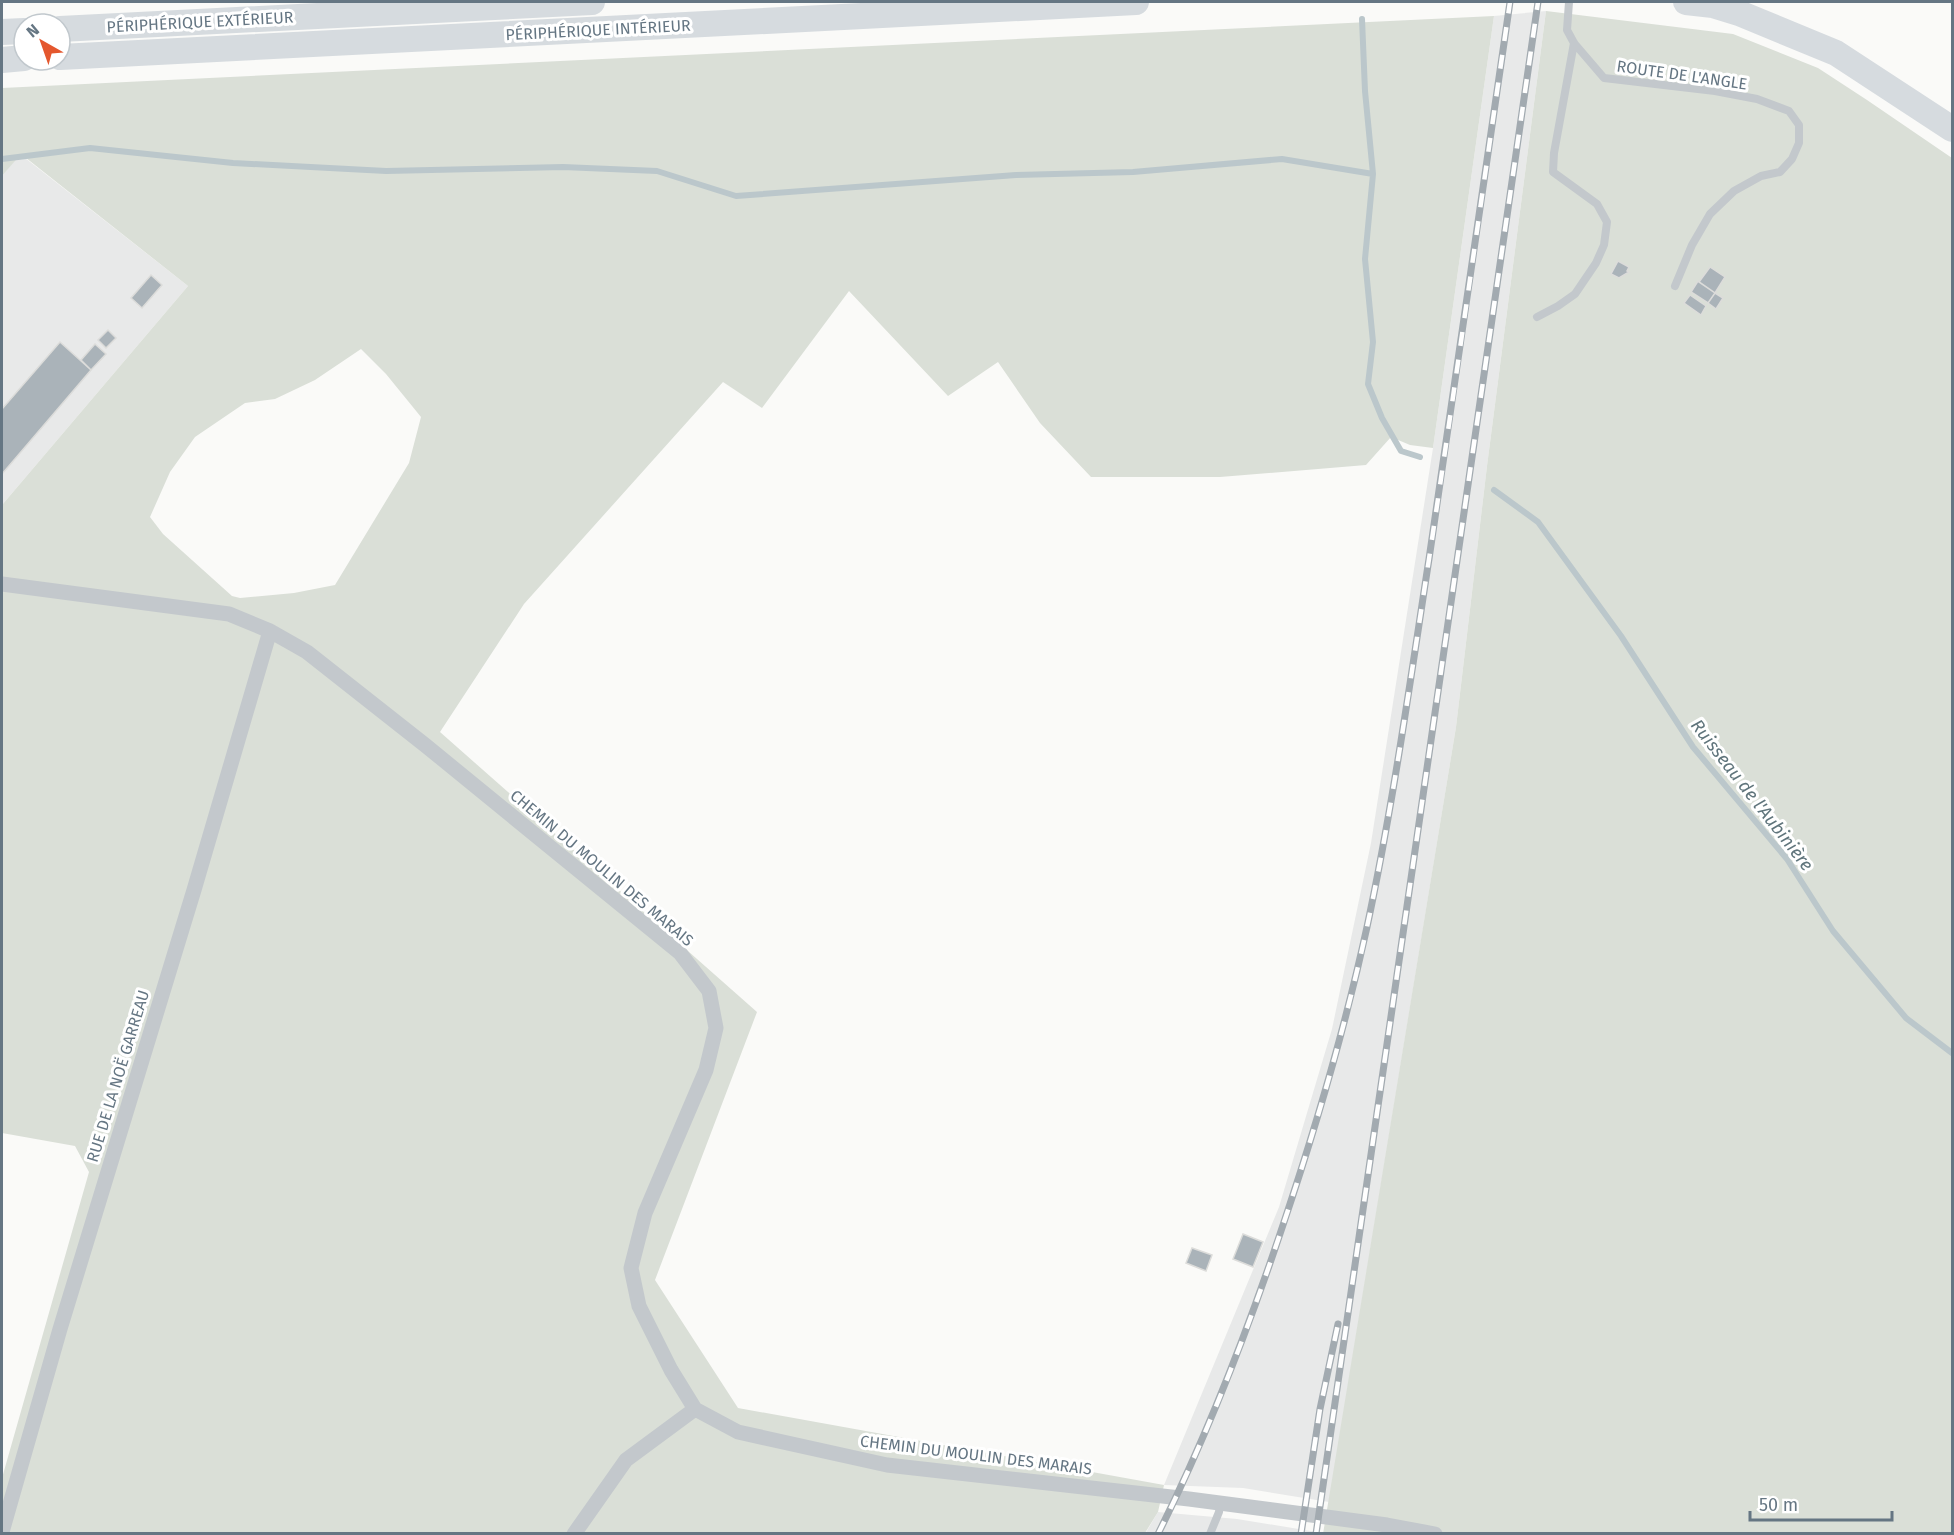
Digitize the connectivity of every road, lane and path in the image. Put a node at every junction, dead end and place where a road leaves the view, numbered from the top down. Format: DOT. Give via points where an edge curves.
graph roads {
  1 [pos="592,2"];
  2 [pos="1136,2"];
  3 [pos="1569,2"];
  4 [pos="1686,2"];
  5 [pos="72,28"];
  6 [pos="1574,43"];
  7 [pos="72,56"];
  8 [pos="1953,129"];
  9 [pos="1675,286"];
  10 [pos="1538,317"];
  11 [pos="2,584"];
  12 [pos="270,631"];
  13 [pos="695,1409"];
  14 [pos="1220,1503"];
  15 [pos="3,1524"];
  16 [pos="574,1533"];
  17 [pos="1210,1533"];
  18 [pos="1435,1533"];
  1 -- 5 [label="highway, PÉRIPHÉRIQUE EXTÉRIEUR"];
  2 -- 7 [label="highway, PÉRIPHÉRIQUE INTÉRIEUR"];
  3 -- 6 [label="lane, ROUTE DE L'ANGLE" via="1567,30"];
  4 -- 8 [label="highway" via="1739,13 1836,53"];
  6 -- 9 [label="lane, ROUTE DE L'ANGLE" via="1604,78 1757,99 1789,111 1799,126 1799,143 1780,172 1761,176 1734,191 1710,214"];
  6 -- 10 [label="lane" via="1553,172 1597,204 1607,222 1604,245 1575,294"];
  11 -- 12 [label="street, CHEMIN DU MOULIN DES MARAIS" via="229,614"];
  12 -- 13 [label="street, CHEMIN DU MOULIN DES MARAIS" via="307,652 680,953 709,991 716,1028 706,1070 645,1213 631,1268 639,1306"];
  12 -- 15 [label="street, RUE DE LA NOË GARREAU"];
  13 -- 14 [label="street, CHEMIN DU MOULIN DES MARAIS" via="738,1432 887,1465"];
  13 -- 16 [label="street" via="626,1460"];
  14 -- 17 [label="lane"];
  14 -- 18 [label="street, CHEMIN DU MOULIN DES MARAIS"];
}
